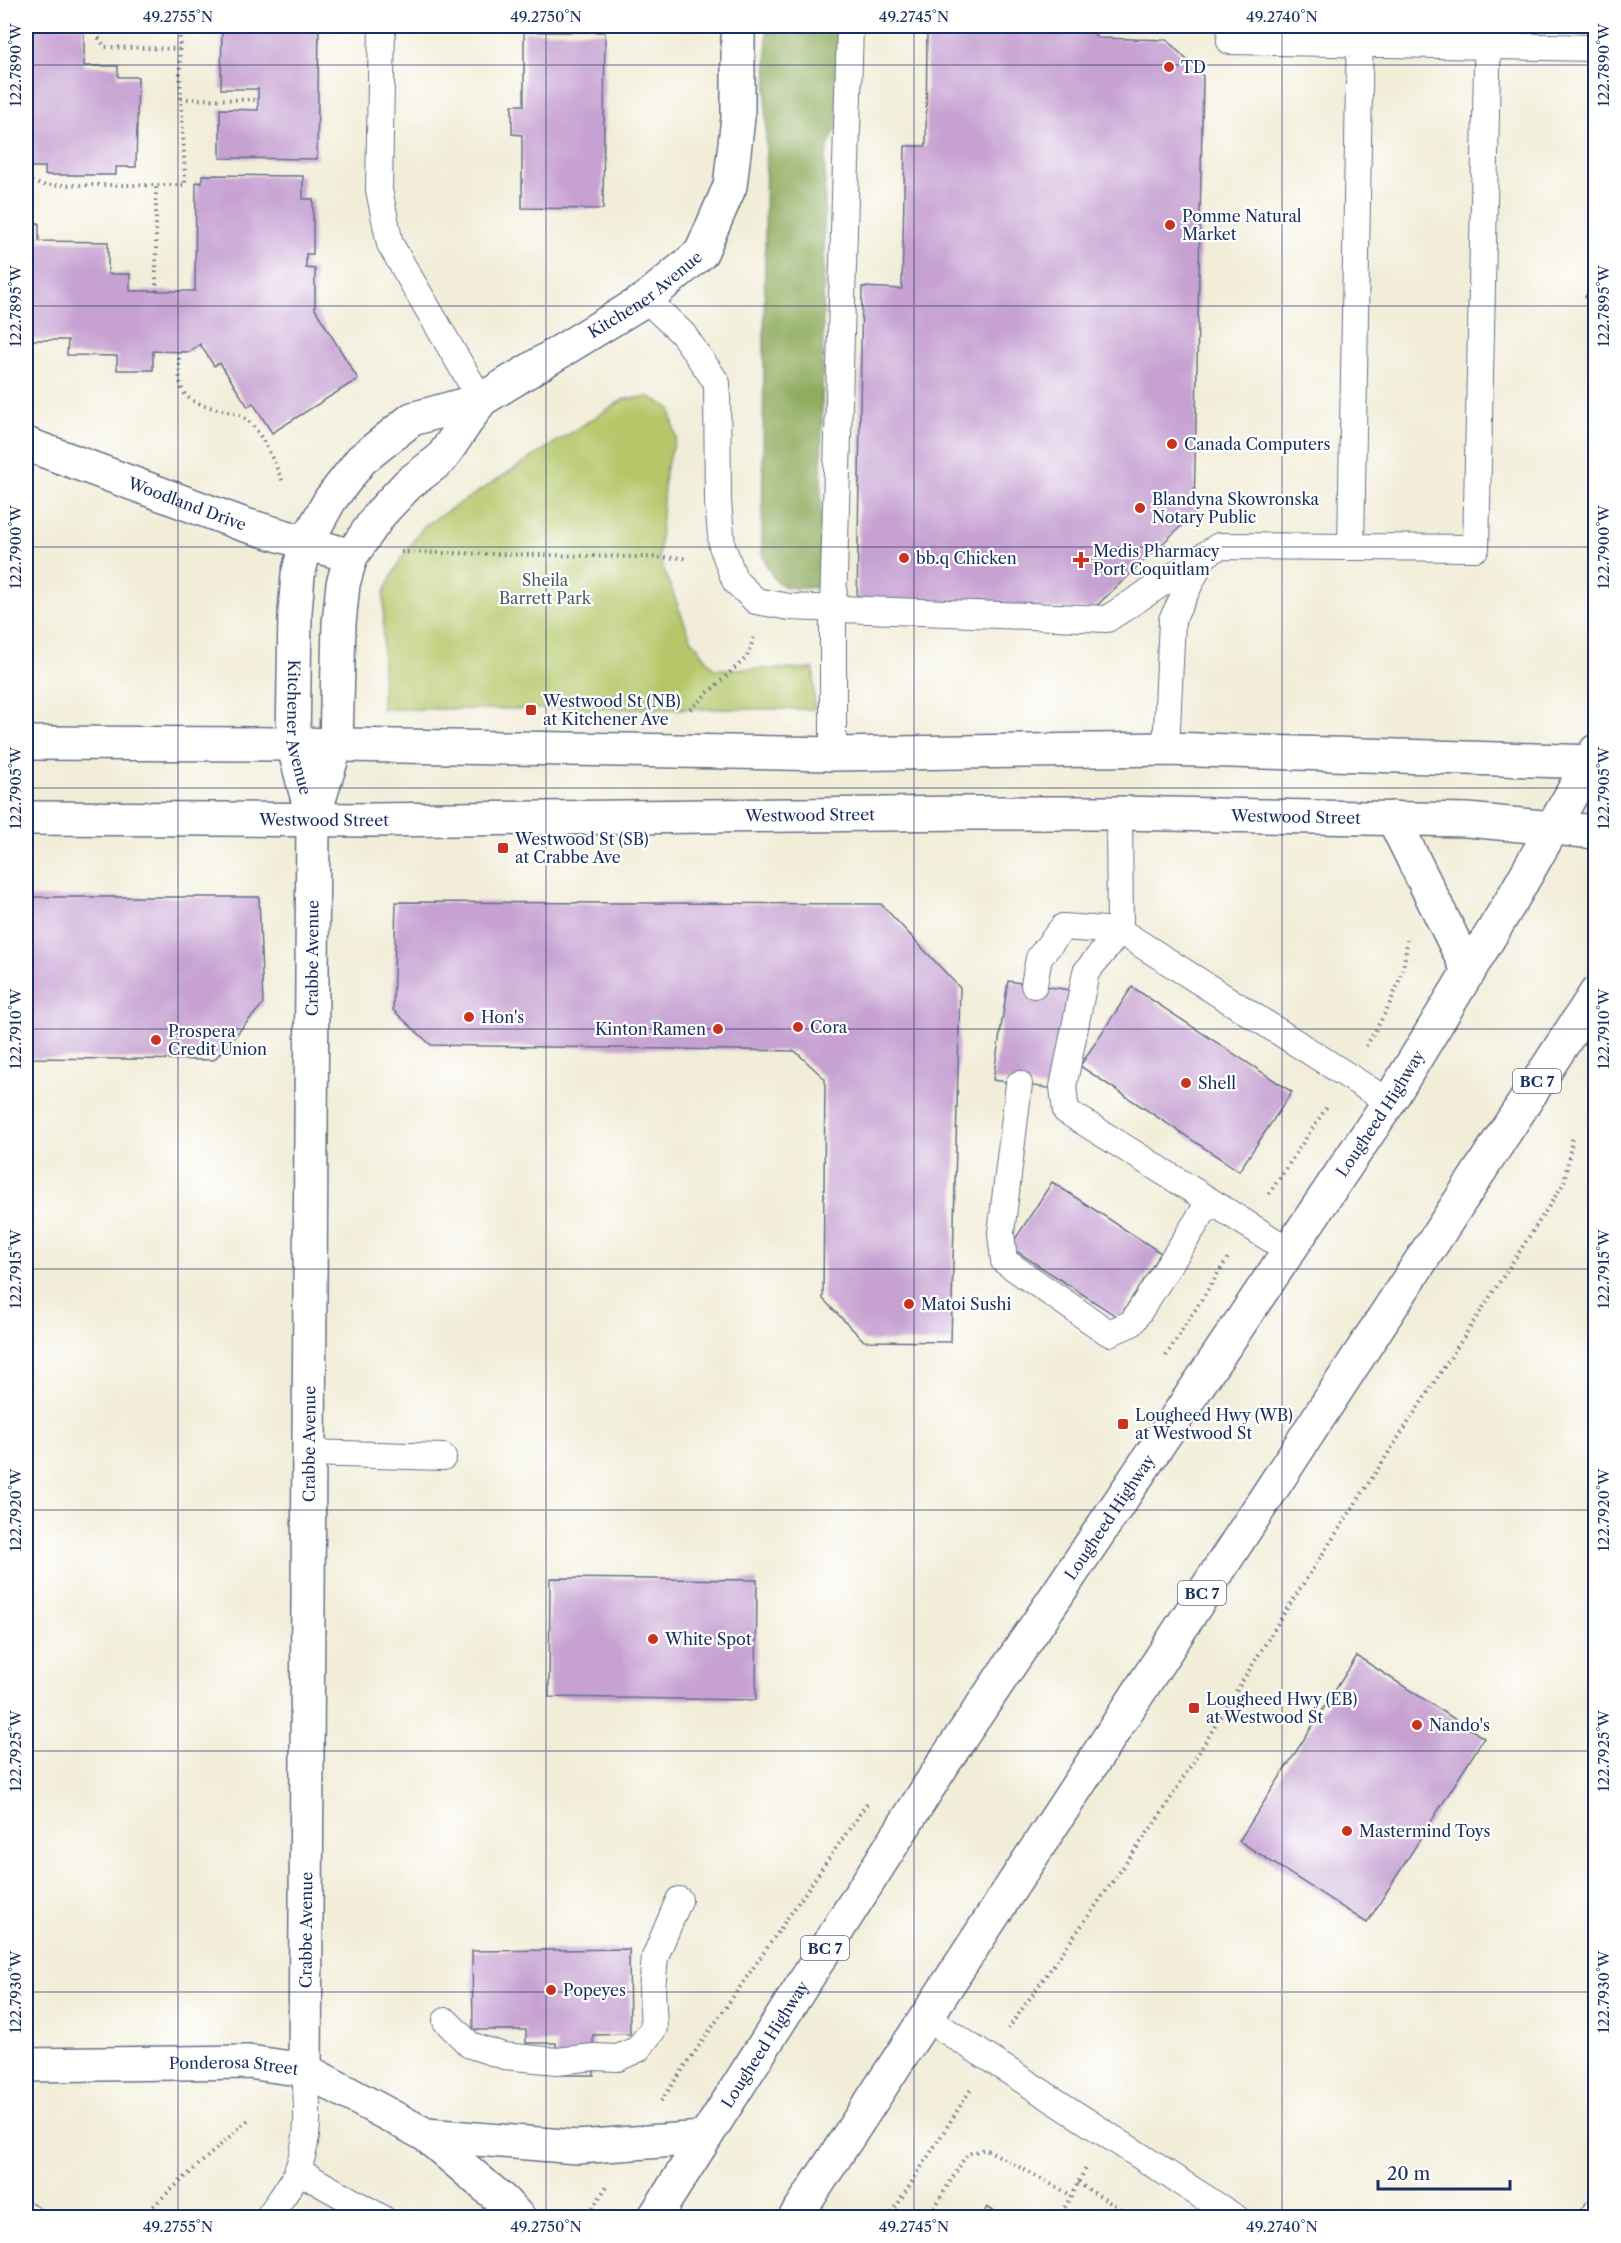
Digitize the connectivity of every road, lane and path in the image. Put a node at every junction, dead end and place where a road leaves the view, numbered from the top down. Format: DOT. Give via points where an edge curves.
graph roads {
  1 [pos="98,26"];
  2 [pos="180,26"];
  3 [pos="382,26"];
  4 [pos="738,26"];
  5 [pos="850,26"];
  6 [pos="1231,33"];
  7 [pos="1360,34"];
  8 [pos="1488,35"];
  9 [pos="1596,48"];
  10 [pos="179,49"];
  11 [pos="181,99"];
  12 [pos="258,100"];
  13 [pos="26,181"];
  14 [pos="156,184"];
  15 [pos="156,291"];
  16 [pos="646,299"];
  17 [pos="179,352"];
  18 [pos="481,400"];
  19 [pos="26,444"];
  20 [pos="284,484"];
  21 [pos="306,543"];
  22 [pos="1351,547"];
  23 [pos="391,552"];
  24 [pos="1211,553"];
  25 [pos="351,556"];
  26 [pos="726,559"];
  27 [pos="767,603"];
  28 [pos="833,608"];
  29 [pos="690,709"];
  30 [pos="26,743"];
  31 [pos="293,744"];
  32 [pos="336,745"];
  33 [pos="1166,749"];
  34 [pos="833,754"];
  35 [pos="1593,758"];
  36 [pos="1119,813"];
  37 [pos="26,818"];
  38 [pos="1393,818"];
  39 [pos="313,819"];
  40 [pos="1551,827"];
  41 [pos="1596,832"];
  42 [pos="1120,931"];
  43 [pos="1405,932"];
  44 [pos="1469,972"];
  45 [pos="1034,985"];
  46 [pos="1596,993"];
  47 [pos="1365,1047"];
  48 [pos="1019,1084"];
  49 [pos="1333,1097"];
  50 [pos="1389,1102"];
  51 [pos="1574,1136"];
  52 [pos="1269,1195"];
  53 [pos="1210,1201"];
  54 [pos="1290,1251"];
  55 [pos="308,1453"];
  56 [pos="443,1457"];
  57 [pos="679,1900"];
  58 [pos="1024,2004"];
  59 [pos="925,2016"];
  60 [pos="446,2021"];
  61 [pos="694,2054"];
  62 [pos="26,2065"];
  63 [pos="305,2070"];
  64 [pos="976,2081"];
  65 [pos="655,2110"];
  66 [pos="248,2120"];
  67 [pos="426,2136"];
  68 [pos="703,2138"];
  69 [pos="1092,2157"];
  70 [pos="298,2171"];
  71 [pos="1078,2183"];
  72 [pos="602,2192"];
  73 [pos="1071,2195"];
  74 [pos="1596,2212"];
  75 [pos="26,2215"];
  76 [pos="30,2217"];
  77 [pos="140,2217"];
  78 [pos="268,2217"];
  79 [pos="382,2217"];
  80 [pos="519,2217"];
  81 [pos="586,2217"];
  82 [pos="654,2217"];
  83 [pos="795,2217"];
  84 [pos="889,2217"];
  85 [pos="928,2217"];
  86 [pos="1059,2217"];
  87 [pos="1135,2217"];
  88 [pos="1236,2217"];
  89 [pos="1591,2217"];
  1 -- 10 [label="path" via="98,37 105,47"];
  2 -- 10 [label="path"];
  3 -- 18 [label="lane" via="379,190 390,244"];
  4 -- 16 [label="main road, Kitchener Avenue" via="738,118 730,186 701,253"];
  5 -- 28 [label="lane"];
  6 -- 7 [label="lane"];
  7 -- 8 [label="lane"];
  7 -- 22 [label="lane"];
  8 -- 9 [label="lane"];
  8 -- 22 [label="lane" via="1476,548"];
  10 -- 11 [label="path"];
  11 -- 12 [label="path"];
  11 -- 14 [label="path" via="185,184"];
  13 -- 14 [label="path"];
  14 -- 15 [label="path"];
  16 -- 18 [label="main road, Kitchener Avenue"];
  16 -- 26 [label="lane" via="683,334 717,383 718,501"];
  17 -- 20 [label="path" via="181,390 200,405 242,416 251,424"];
  18 -- 21 [label="main road, Kitchener Avenue" via="412,419 361,460 330,500"];
  18 -- 25 [label="main road, Kitchener Avenue" via="441,459 408,484"];
  19 -- 21 [label="main road, Woodland Drive" via="242,524"];
  21 -- 25 [label="main road, Woodland Drive"];
  21 -- 31 [label="main road, Kitchener Avenue" via="295,612"];
  22 -- 24 [label="lane"];
  23 -- 26 [label="path"];
  24 -- 28 [label="lane" via="1107,619"];
  24 -- 33 [label="lane" via="1172,620"];
  25 -- 32 [label="main road, Kitchener Avenue" via="339,623"];
  26 -- 27 [label="lane" via="735,581 756,601"];
  27 -- 28 [label="lane"];
  27 -- 29 [label="path" via="747,657"];
  28 -- 34 [label="lane"];
  30 -- 31 [label="main road"];
  31 -- 32 [label="main road"];
  31 -- 39 [label="main road, Kitchener Avenue"];
  32 -- 34 [label="main road"];
  32 -- 39 [label="main road, Kitchener Avenue"];
  33 -- 34 [label="main road"];
  33 -- 35 [label="main road"];
  35 -- 40 [label="main road, Lougheed Highway / BC 7"];
  36 -- 38 [label="main road, Westwood Street"];
  36 -- 39 [label="main road, Westwood Street"];
  36 -- 42 [label="lane"];
  37 -- 39 [label="main road, Westwood Street"];
  38 -- 40 [label="main road, Westwood Street"];
  38 -- 44 [label="main road"];
  39 -- 55 [label="main road, Crabbe Avenue"];
  40 -- 41 [label="main road, Westwood Street"];
  40 -- 44 [label="main road, Lougheed Highway / BC 7"];
  42 -- 45 [label="lane" via="1063,927 1039,958"];
  42 -- 50 [label="lane"];
  42 -- 53 [label="lane" via="1086,972 1063,1087 1066,1111"];
  43 -- 47 [label="path" via="1407,942 1397,990"];
  44 -- 50 [label="main road, Lougheed Highway / BC 7"];
  46 -- 59 [label="main road, BC 7"];
  48 -- 53 [label="lane" via="1001,1233 1004,1261 1109,1333 1132,1323"];
  49 -- 52 [label="path"];
  50 -- 54 [label="main road, Lougheed Highway / BC 7"];
  51 -- 58 [label="path" via="1564,1183 1283,1615 1163,1811"];
  53 -- 54 [label="lane"];
  54 -- 68 [label="main road, Lougheed Highway / BC 7" via="947,1758"];
  55 -- 56 [label="lane"];
  55 -- 63 [label="main road, Crabbe Avenue"];
  57 -- 60 [label="lane" via="655,1957 654,2028 639,2049 618,2058 557,2061 504,2056 470,2045"];
  59 -- 83 [label="main road, BC 7"];
  59 -- 88 [label="lane"];
  61 -- 65 [label="path"];
  62 -- 63 [label="main road, Ponderosa Street" via="249,2062"];
  63 -- 67 [label="main road, Ponderosa Street"];
  63 -- 70 [label="lane" via="309,2125"];
  64 -- 84 [label="path"];
  66 -- 77 [label="path"];
  67 -- 68 [label="main road, Ponderosa Street" via="577,2147"];
  67 -- 80 [label="main road, Ponderosa Street"];
  68 -- 82 [label="main road, Lougheed Highway / BC 7"];
  69 -- 71 [label="path"];
  70 -- 78 [label="lane"];
  70 -- 79 [label="lane"];
  71 -- 73 [label="path"];
  71 -- 87 [label="path"];
  72 -- 81 [label="path"];
  73 -- 85 [label="path" via="986,2150 967,2154"];
  73 -- 86 [label="path"];
  74 -- 89 [label="lane"];
  75 -- 76 [label="lane"];
}
